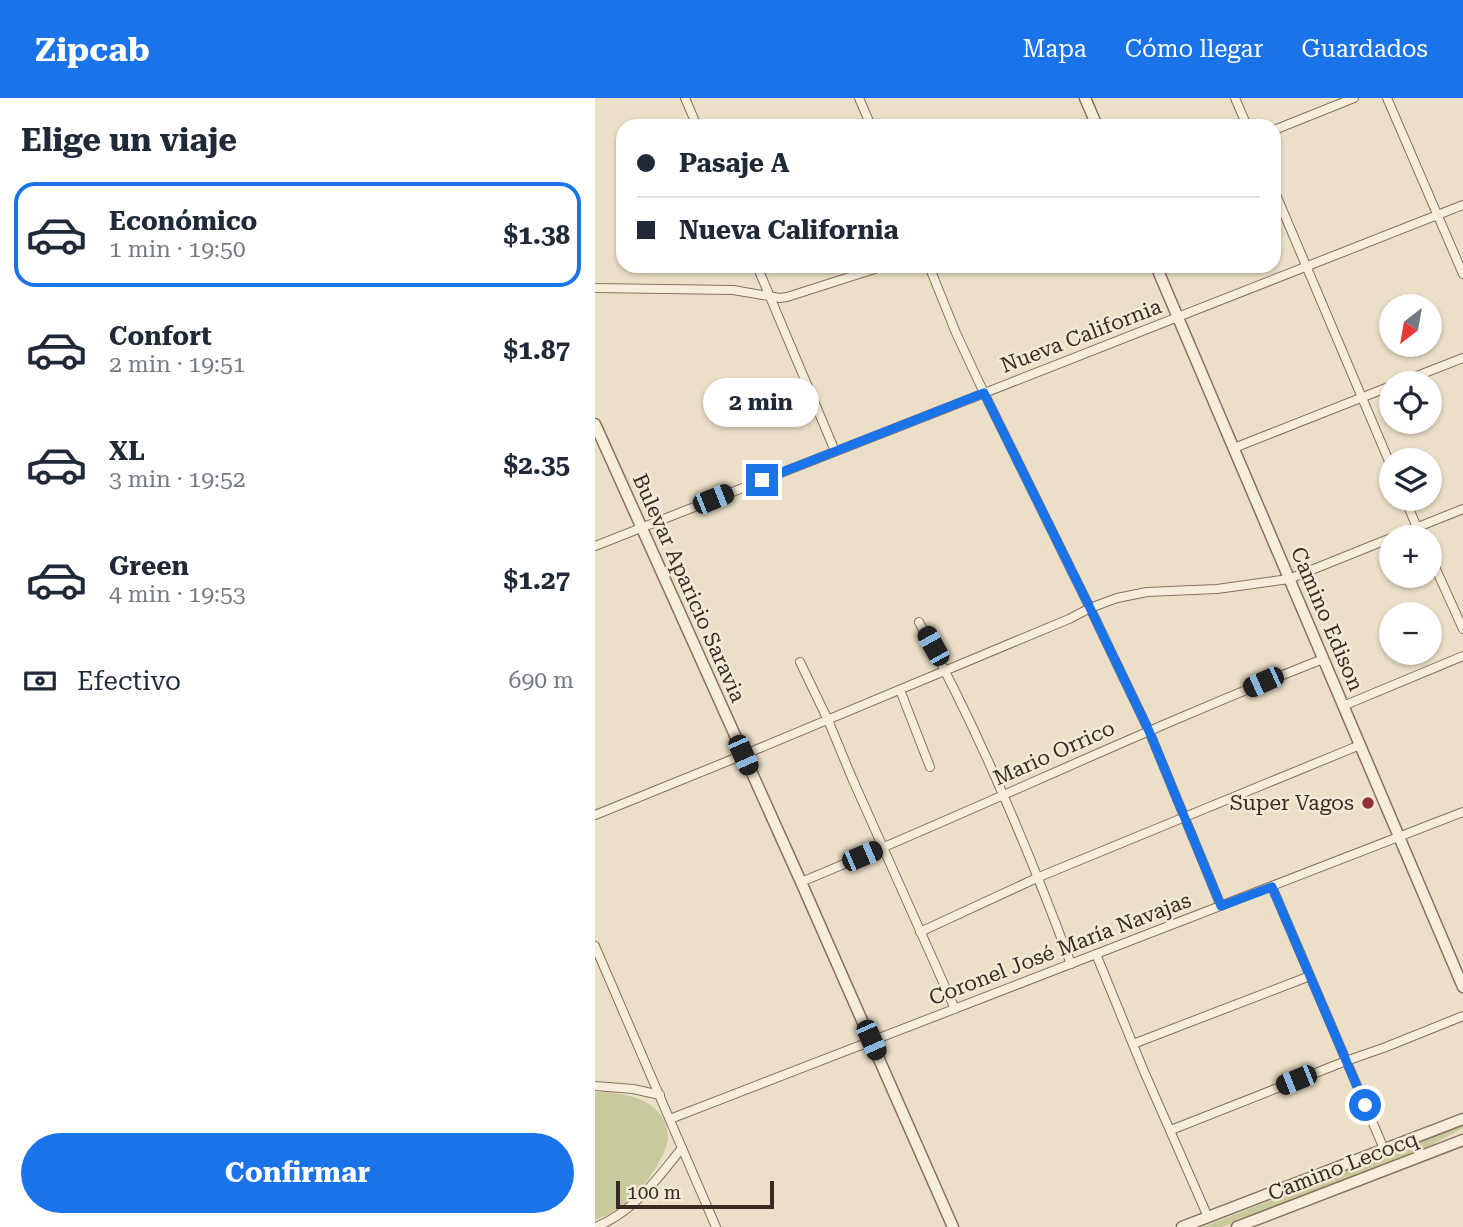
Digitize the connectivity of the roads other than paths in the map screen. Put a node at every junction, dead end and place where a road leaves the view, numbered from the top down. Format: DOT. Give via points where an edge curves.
graph roads {
  1 [pos="685,98"];
  2 [pos="859,98"];
  3 [pos="1085,98"];
  4 [pos="1235,98"];
  5 [pos="1354,98"];
  6 [pos="1387,98"];
  7 [pos="694,119"];
  8 [pos="868,119"];
  9 [pos="1094,119"];
  10 [pos="1244,119"];
  11 [pos="1281,127"];
  12 [pos="1463,205"];
  13 [pos="1281,207"];
  14 [pos="1436,215"];
  15 [pos="1306,266"];
  16 [pos="760,273"];
  17 [pos="863,273"];
  18 [pos="932,273"];
  19 [pos="1159,273"];
  20 [pos="1463,274"];
  21 [pos="595,288"];
  22 [pos="771,297"];
  23 [pos="1178,317"];
  24 [pos="1463,358"];
  25 [pos="1430,371"];
  26 [pos="1379,391"];
  27 [pos="984,393"];
  28 [pos="1362,398"];
  29 [pos="595,424"];
  30 [pos="1234,448"];
  31 [pos="1383,448"];
  32 [pos="835,451"];
  33 [pos="1463,509"];
  34 [pos="1424,525"];
  35 [pos="641,528"];
  36 [pos="1379,543"];
  37 [pos="595,546"];
  38 [pos="1289,579"];
  39 [pos="1442,583"];
  40 [pos="1090,608"];
  41 [pos="919,622"];
  42 [pos="1463,629"];
  43 [pos="1463,656"];
  44 [pos="1323,659"];
  45 [pos="800,662"];
  46 [pos="946,671"];
  47 [pos="900,690"];
  48 [pos="1343,706"];
  49 [pos="828,720"];
  50 [pos="1149,731"];
  51 [pos="1360,745"];
  52 [pos="743,755"];
  53 [pos="930,766"];
  54 [pos="1003,795"];
  55 [pos="1463,812"];
  56 [pos="595,815"];
  57 [pos="1184,816"];
  58 [pos="1399,838"];
  59 [pos="883,848"];
  60 [pos="1039,877"];
  61 [pos="801,882"];
  62 [pos="1272,887"];
  63 [pos="1221,906"];
  64 [pos="920,932"];
  65 [pos="595,946"];
  66 [pos="1096,954"];
  67 [pos="1458,961"];
  68 [pos="1071,964"];
  69 [pos="1310,976"];
  70 [pos="1463,987"];
  71 [pos="955,1009"];
  72 [pos="1463,1016"];
  73 [pos="871,1040"];
  74 [pos="1133,1044"];
  75 [pos="1346,1061"];
  76 [pos="595,1086"];
  77 [pos="660,1095"];
  78 [pos="670,1119"];
  79 [pos="1463,1119"];
  80 [pos="1171,1130"];
  81 [pos="1463,1140"];
  82 [pos="682,1148"];
  83 [pos="1384,1149"];
  84 [pos="1208,1217"];
  85 [pos="596,1227"];
  86 [pos="716,1227"];
  87 [pos="953,1227"];
  88 [pos="1182,1227"];
  89 [pos="1237,1227"];
  1 -- 7 [label="street"];
  2 -- 8 [label="street"];
  3 -- 9 [label="street"];
  4 -- 10 [label="street"];
  5 -- 11 [label="street"];
  6 -- 14 [label="street"];
  12 -- 14 [label="street, Nueva California"];
  13 -- 15 [label="street"];
  14 -- 15 [label="street, Nueva California"];
  14 -- 20 [label="street"];
  15 -- 23 [label="street, Nueva California"];
  15 -- 28 [label="street"];
  16 -- 22 [label="street"];
  17 -- 22 [label="street" via="787,298"];
  18 -- 27 [label="street"];
  19 -- 23 [label="street, Camino Edison"];
  21 -- 22 [label="street" via="733,290"];
  22 -- 32 [label="street"];
  23 -- 27 [label="street, Nueva California"];
  23 -- 30 [label="street, Camino Edison"];
  24 -- 25 [label="street"];
  26 -- 28 [label="street"];
  27 -- 32 [label="street, Nueva California"];
  27 -- 40 [label="street"];
  28 -- 30 [label="street"];
  28 -- 31 [label="street"];
  29 -- 35 [label="street, Bulevar Aparicio Saravia"];
  30 -- 38 [label="street, Camino Edison"];
  32 -- 35 [label="street, Nueva California"];
  33 -- 34 [label="street"];
  35 -- 37 [label="street, Nueva California"];
  35 -- 52 [label="street, Bulevar Aparicio Saravia"];
  36 -- 38 [label="street"];
  38 -- 40 [label="street" via="1147,592"];
  38 -- 44 [label="street, Camino Edison"];
  39 -- 42 [label="street"];
  40 -- 46 [label="street"];
  40 -- 50 [label="street"];
  41 -- 46 [label="street"];
  43 -- 48 [label="street"];
  44 -- 48 [label="street, Camino Edison"];
  44 -- 50 [label="street, Mario Orrico"];
  45 -- 49 [label="street"];
  46 -- 47 [label="street"];
  46 -- 54 [label="street"];
  47 -- 49 [label="street"];
  47 -- 53 [label="street"];
  48 -- 51 [label="street, Camino Edison"];
  49 -- 52 [label="street"];
  49 -- 59 [label="street"];
  50 -- 54 [label="street, Mario Orrico"];
  50 -- 57 [label="street"];
  51 -- 57 [label="street"];
  51 -- 58 [label="street, Camino Edison"];
  52 -- 56 [label="street"];
  52 -- 61 [label="street, Bulevar Aparicio Saravia"];
  54 -- 59 [label="street, Mario Orrico"];
  54 -- 60 [label="street"];
  55 -- 58 [label="street, Coronel José María Navajas"];
  57 -- 60 [label="street"];
  57 -- 63 [label="street"];
  58 -- 62 [label="street, Coronel José María Navajas"];
  58 -- 67 [label="street, Camino Edison"];
  59 -- 61 [label="street, Mario Orrico"];
  59 -- 64 [label="street"];
  60 -- 64 [label="street"];
  60 -- 68 [label="street"];
  61 -- 73 [label="street, Bulevar Aparicio Saravia"];
  62 -- 63 [label="street, Coronel José María Navajas"];
  62 -- 69 [label="street"];
  63 -- 66 [label="street, Coronel José María Navajas"];
  64 -- 71 [label="street"];
  65 -- 77 [label="street"];
  66 -- 68 [label="street, Coronel José María Navajas"];
  66 -- 74 [label="street"];
  67 -- 70 [label="street, Camino Edison"];
  68 -- 71 [label="street, Coronel José María Navajas"];
  69 -- 74 [label="street"];
  69 -- 75 [label="street"];
  71 -- 73 [label="street, Coronel José María Navajas"];
  72 -- 75 [label="street"];
  73 -- 78 [label="street, Coronel José María Navajas"];
  73 -- 87 [label="street, Bulevar Aparicio Saravia"];
  74 -- 80 [label="street"];
  75 -- 80 [label="street"];
  75 -- 83 [label="street"];
  76 -- 77 [label="street"];
  77 -- 78 [label="street"];
  78 -- 82 [label="street"];
  79 -- 83 [label="street, Camino Lecocq"];
  80 -- 84 [label="street"];
  81 -- 89 [label="street, Camino Lecocq"];
  82 -- 85 [label="street" via="638,1202"];
  82 -- 86 [label="street"];
  83 -- 84 [label="street, Camino Lecocq"];
  84 -- 88 [label="street, Camino Lecocq"];
}
